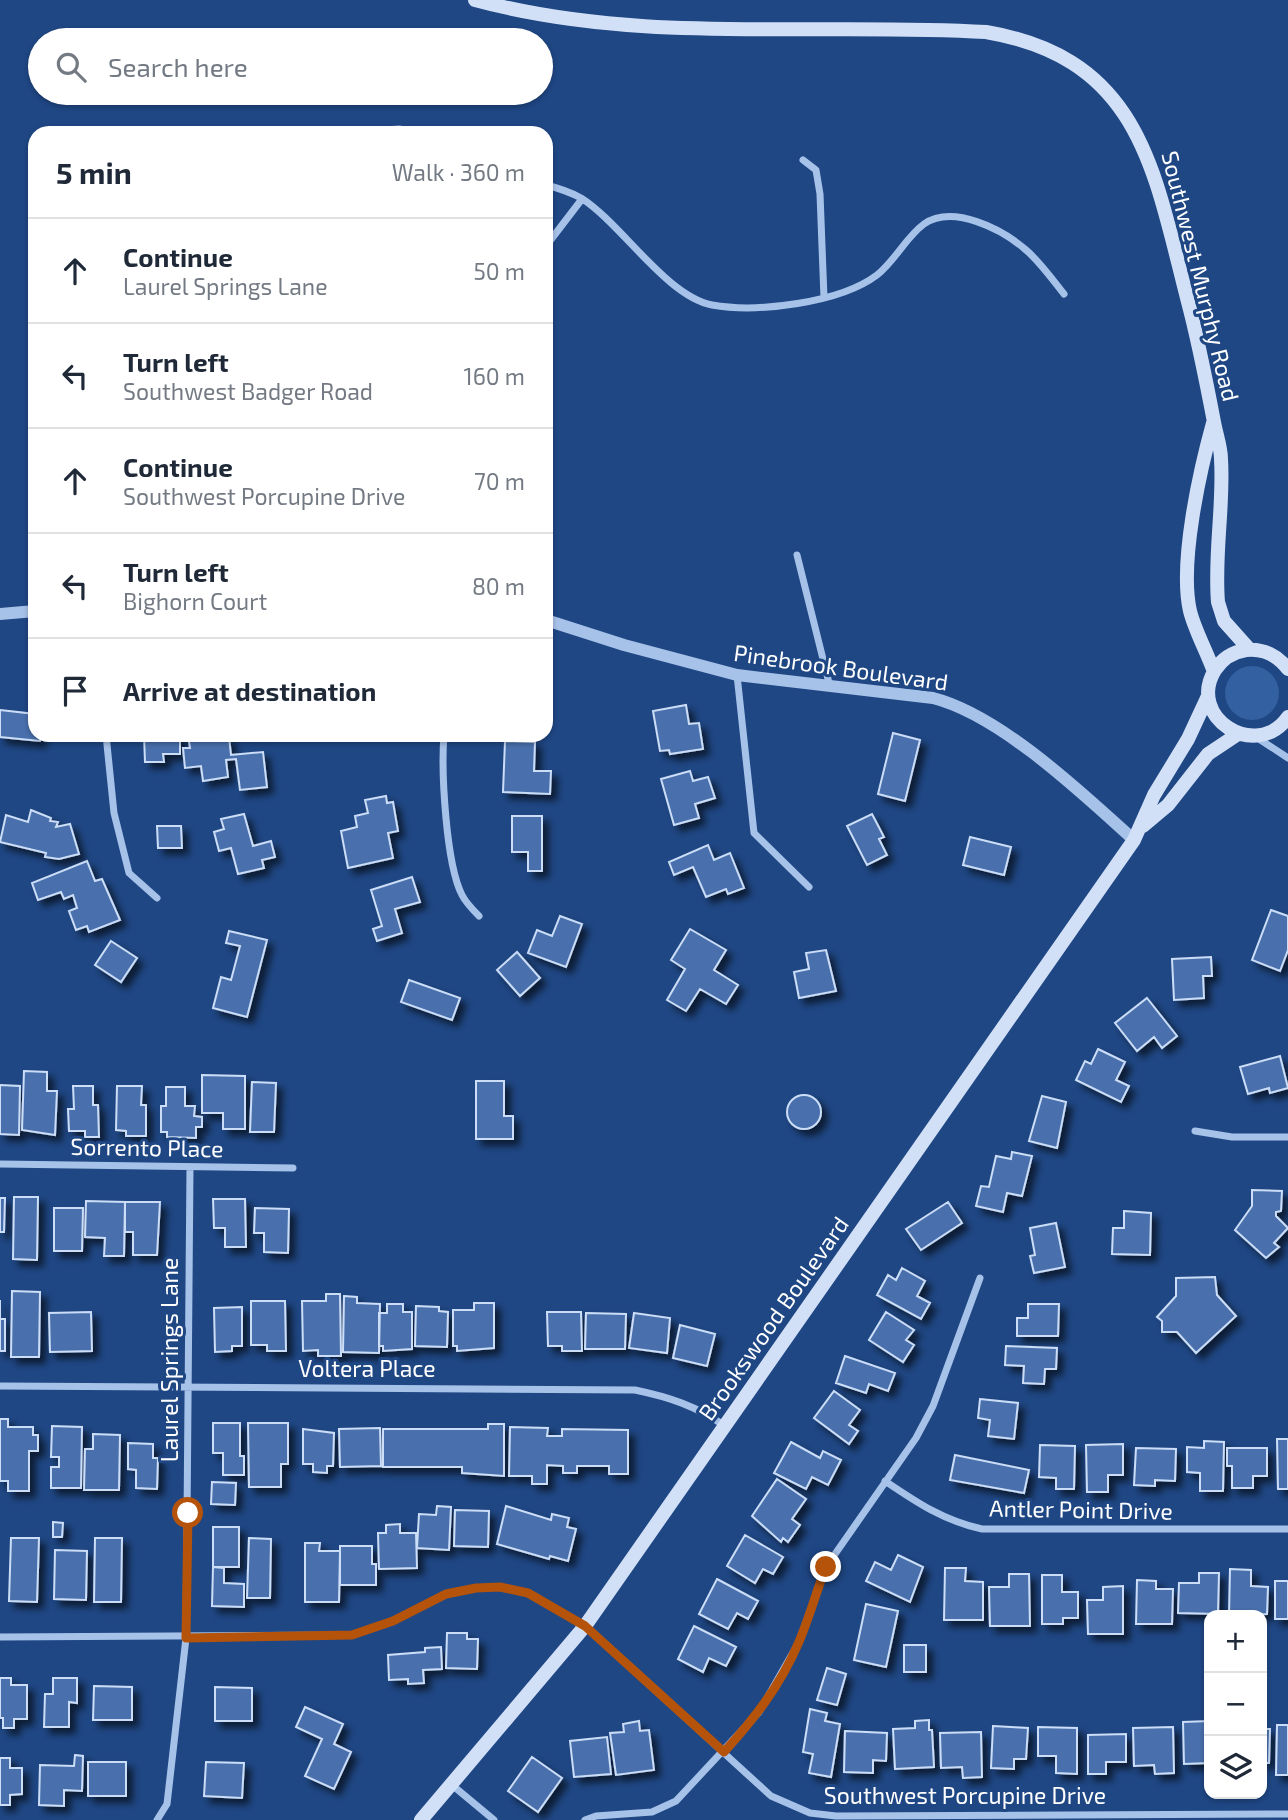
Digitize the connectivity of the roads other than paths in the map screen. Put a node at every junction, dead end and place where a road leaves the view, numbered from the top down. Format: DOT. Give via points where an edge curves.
graph roads {
  1 [pos="475,0"];
  2 [pos="516,6"];
  3 [pos="803,160"];
  4 [pos="553,188"];
  5 [pos="582,199"];
  6 [pos="553,237"];
  7 [pos="1065,294"];
  8 [pos="824,298"];
  9 [pos="1213,421"];
  10 [pos="797,555"];
  11 [pos="28,612"];
  12 [pos="0,614"];
  13 [pos="553,622"];
  14 [pos="1248,649"];
  15 [pos="1281,654"];
  16 [pos="1288,669"];
  17 [pos="1214,672"];
  18 [pos="737,675"];
  19 [pos="830,688"];
  20 [pos="1208,696"];
  21 [pos="1288,717"];
  22 [pos="1238,734"];
  23 [pos="1255,736"];
  24 [pos="108,742"];
  25 [pos="444,742"];
  26 [pos="1288,758"];
  27 [pos="1142,827"];
  28 [pos="1134,839"];
  29 [pos="809,887"];
  30 [pos="158,898"];
  31 [pos="479,916"];
  32 [pos="1195,1131"];
  33 [pos="1288,1138"];
  34 [pos="0,1164"];
  35 [pos="190,1167"];
  36 [pos="293,1168"];
  37 [pos="980,1278"];
  38 [pos="0,1386"];
  39 [pos="188,1388"];
  40 [pos="725,1426"];
  41 [pos="885,1481"];
  42 [pos="1288,1529"];
  43 [pos="585,1626"];
  44 [pos="0,1637"];
  45 [pos="186,1638"];
  46 [pos="724,1752"];
  47 [pos="452,1784"];
  48 [pos="1288,1814"];
  49 [pos="1233,1817"];
  50 [pos="157,1820"];
  51 [pos="421,1820"];
  52 [pos="494,1820"];
  53 [pos="585,1820"];
  1 -- 2 [label="main road, Southwest Murphy Road"];
  2 -- 9 [label="main road, Southwest Murphy Road" via="576,22 627,25 986,32 1015,37 1067,60 1111,95 1147,151 1205,365"];
  3 -- 8 [label="street" via="816,170 820,194"];
  4 -- 5 [label="street"];
  5 -- 6 [label="street"];
  5 -- 8 [label="street" via="684,293 710,304 746,308"];
  7 -- 8 [label="street" via="1025,248 956,215 938,216 922,226 878,274 853,289"];
  9 -- 14 [label="main road, Southwest Murphy Road" via="1222,457 1218,602 1224,621"];
  9 -- 17 [label="main road, Southwest Murphy Road" via="1204,455 1187,584 1191,613"];
  10 -- 19 [label="street"];
  11 -- 12 [label="street"];
  13 -- 18 [label="street, Pinebrook Boulevard"];
  14 -- 15 [label="main road"];
  14 -- 17 [label="main road" via="1225,659"];
  15 -- 16 [label="main road"];
  17 -- 20 [label="main road, Brookswood Boulevard"];
  18 -- 19 [label="street, Pinebrook Boulevard"];
  18 -- 29 [label="street" via="754,834"];
  19 -- 28 [label="street, Pinebrook Boulevard" via="933,698 972,712"];
  20 -- 22 [label="main road" via="1217,720"];
  20 -- 27 [label="main road, Brookswood Boulevard" via="1154,795"];
  21 -- 23 [label="main road" via="1271,732"];
  22 -- 23 [label="main road"];
  22 -- 27 [label="main road, Brookswood Boulevard" via="1208,754 1168,805"];
  23 -- 26 [label="street"];
  24 -- 30 [label="street" via="114,813 129,873"];
  25 -- 31 [label="street" via="444,795 456,875 462,895"];
  27 -- 28 [label="main road, Brookswood Boulevard"];
  28 -- 40 [label="main road, Brookswood Boulevard"];
  32 -- 33 [label="street"];
  34 -- 35 [label="street, Sorrento Place"];
  35 -- 36 [label="street, Sorrento Place"];
  35 -- 39 [label="street, Laurel Springs Lane"];
  37 -- 41 [label="street" via="933,1406"];
  38 -- 39 [label="street, Voltera Place"];
  39 -- 40 [label="street, Voltera Place" via="635,1390 672,1398"];
  39 -- 45 [label="street, Laurel Springs Lane"];
  40 -- 43 [label="main road, Brookswood Boulevard"];
  41 -- 42 [label="street, Antler Point Drive" via="925,1508 982,1529"];
  41 -- 46 [label="street" via="826,1567 783,1676"];
  43 -- 45 [label="street, Southwest Porcupine Drive" via="528,1593 500,1587 446,1594 393,1621 352,1635"];
  43 -- 46 [label="street, Southwest Porcupine Drive"];
  43 -- 47 [label="main road, Brookswood Boulevard"];
  44 -- 45 [label="street, Southwest Porcupine Drive"];
  45 -- 50 [label="street, Laurel Springs Lane" via="167,1804"];
  46 -- 49 [label="street, Southwest Porcupine Drive" via="771,1796 810,1813"];
  46 -- 53 [label="street" via="664,1808"];
  47 -- 51 [label="main road, Brookswood Boulevard"];
  47 -- 52 [label="street"];
  48 -- 49 [label="street, Southwest Porcupine Drive"];
}
